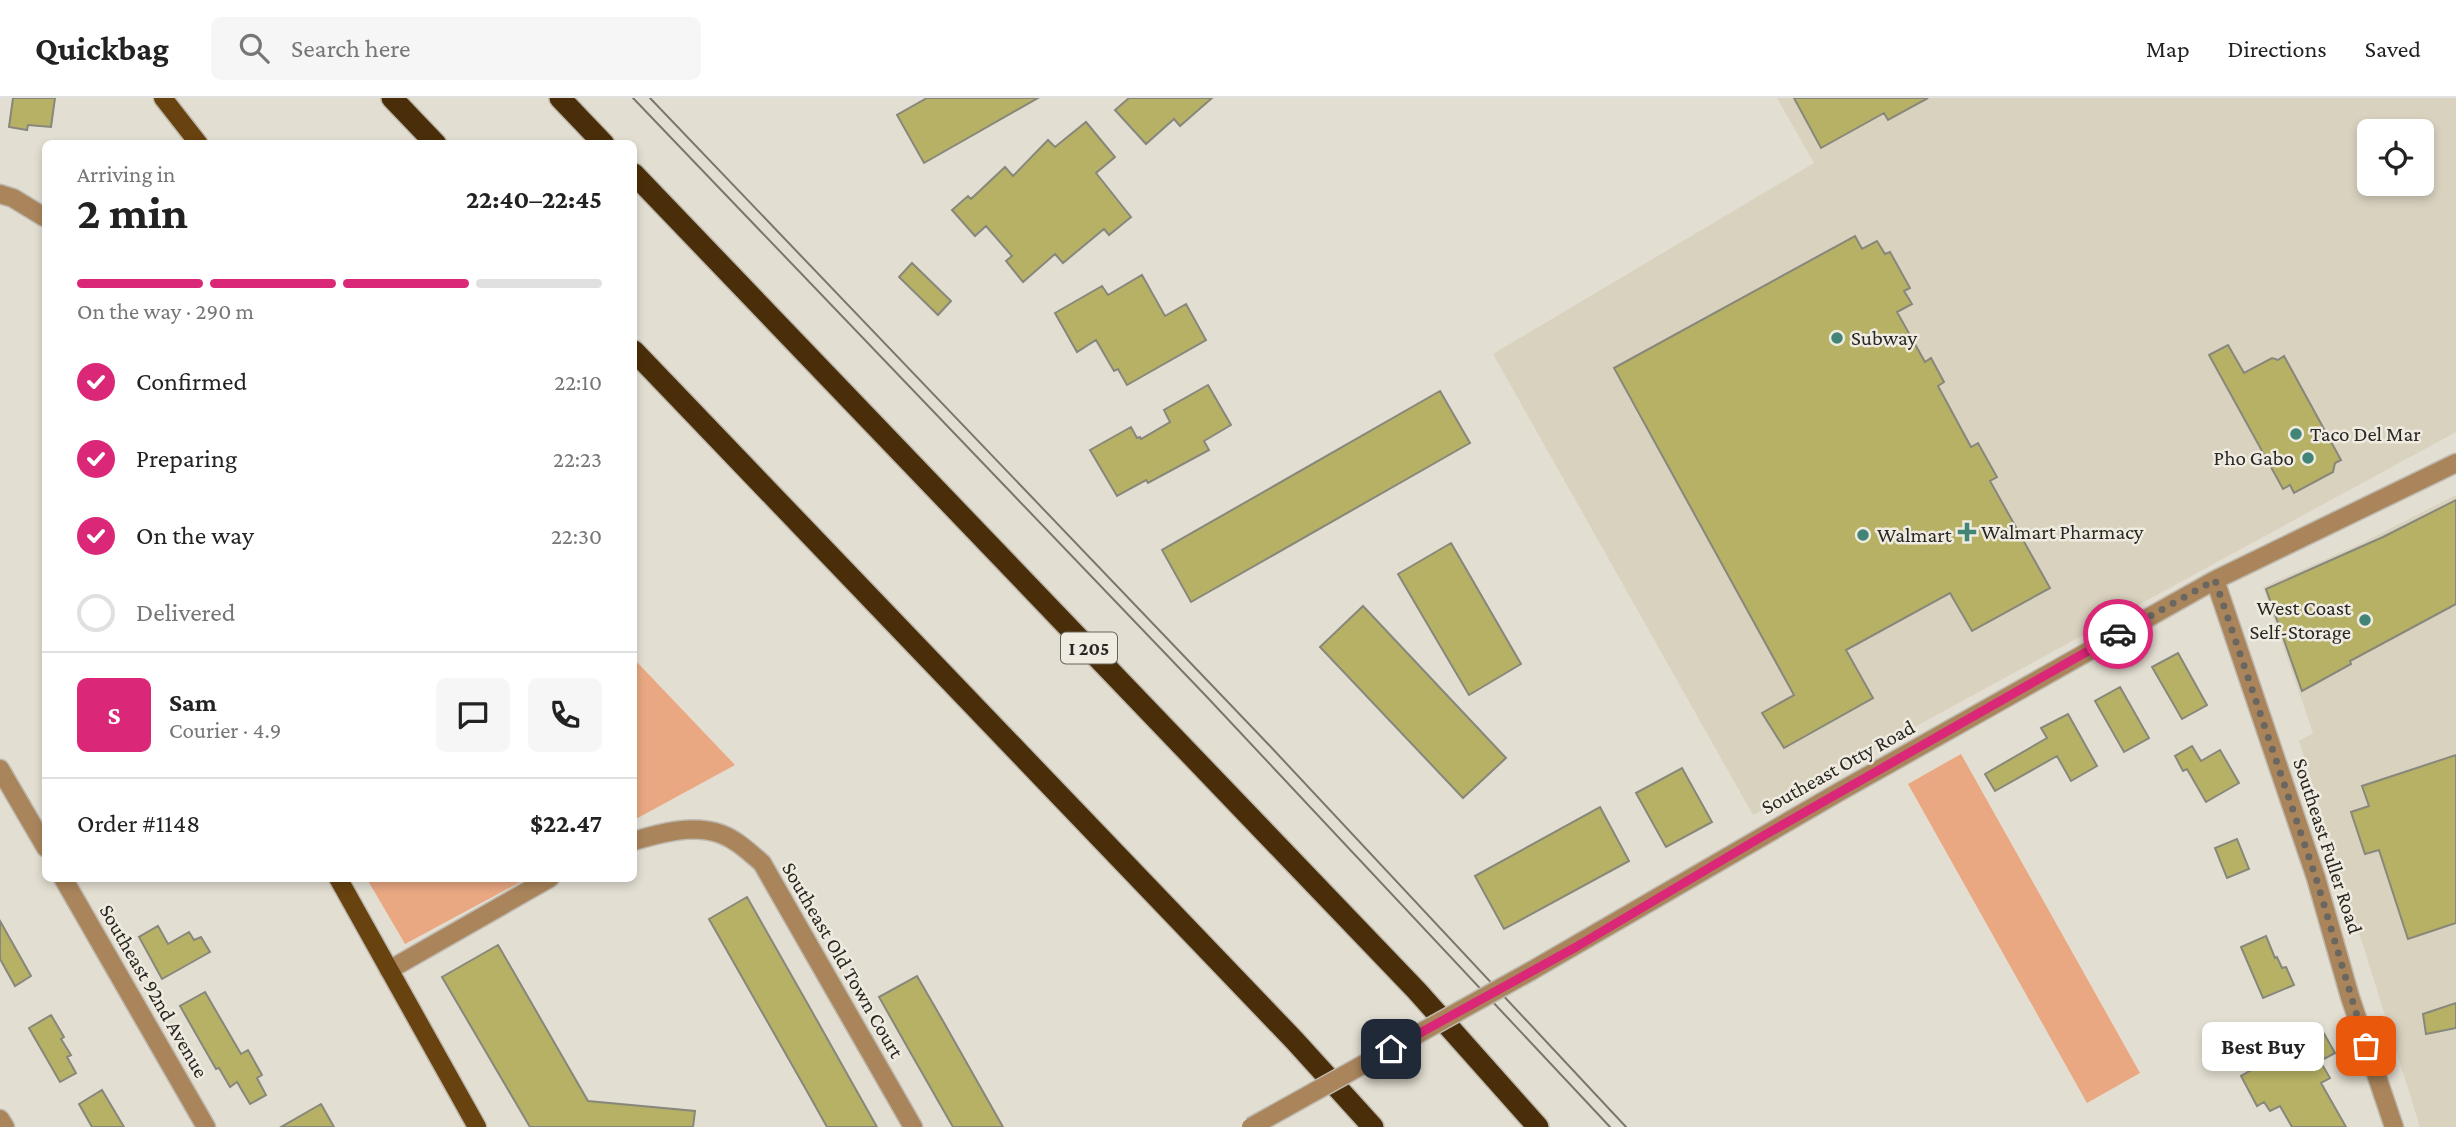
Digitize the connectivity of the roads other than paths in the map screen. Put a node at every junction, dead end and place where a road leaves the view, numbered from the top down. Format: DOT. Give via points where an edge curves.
graph roads {
  1 [pos="163,98"];
  2 [pos="392,98"];
  3 [pos="561,98"];
  4 [pos="196,140"];
  5 [pos="432,140"];
  6 [pos="600,140"];
  7 [pos="637,177"];
  8 [pos="0,194"];
  9 [pos="42,216"];
  10 [pos="637,354"];
  11 [pos="2456,463"];
  12 [pos="2215,580"];
  13 [pos="0,769"];
  14 [pos="637,840"];
  15 [pos="42,841"];
  16 [pos="65,882"];
  17 [pos="340,882"];
  18 [pos="543,882"];
  19 [pos="389,970"];
  20 [pos="0,1119"];
  21 [pos="5,1127"];
  22 [pos="205,1127"];
  23 [pos="477,1127"];
  24 [pos="913,1127"];
  25 [pos="1251,1127"];
  26 [pos="1373,1127"];
  27 [pos="1538,1127"];
  28 [pos="2394,1127"];
  1 -- 4 [label="main road"];
  2 -- 5 [label="highway"];
  3 -- 6 [label="highway"];
  7 -- 27 [label="highway, I 205" via="1418,991"];
  8 -- 9 [label="street"];
  10 -- 26 [label="highway"];
  11 -- 12 [label="street, Southeast Otty Road"];
  12 -- 25 [label="street, Southeast Otty Road, bridge"];
  12 -- 28 [label="street, Southeast Fuller Road"];
  13 -- 15 [label="street"];
  14 -- 24 [label="street, Southeast Old Town Court" via="684,831 720,834 762,863"];
  16 -- 22 [label="street, Southeast 92nd Avenue"];
  17 -- 19 [label="main road"];
  18 -- 19 [label="street"];
  19 -- 23 [label="main road"];
  20 -- 21 [label="street"];
}
